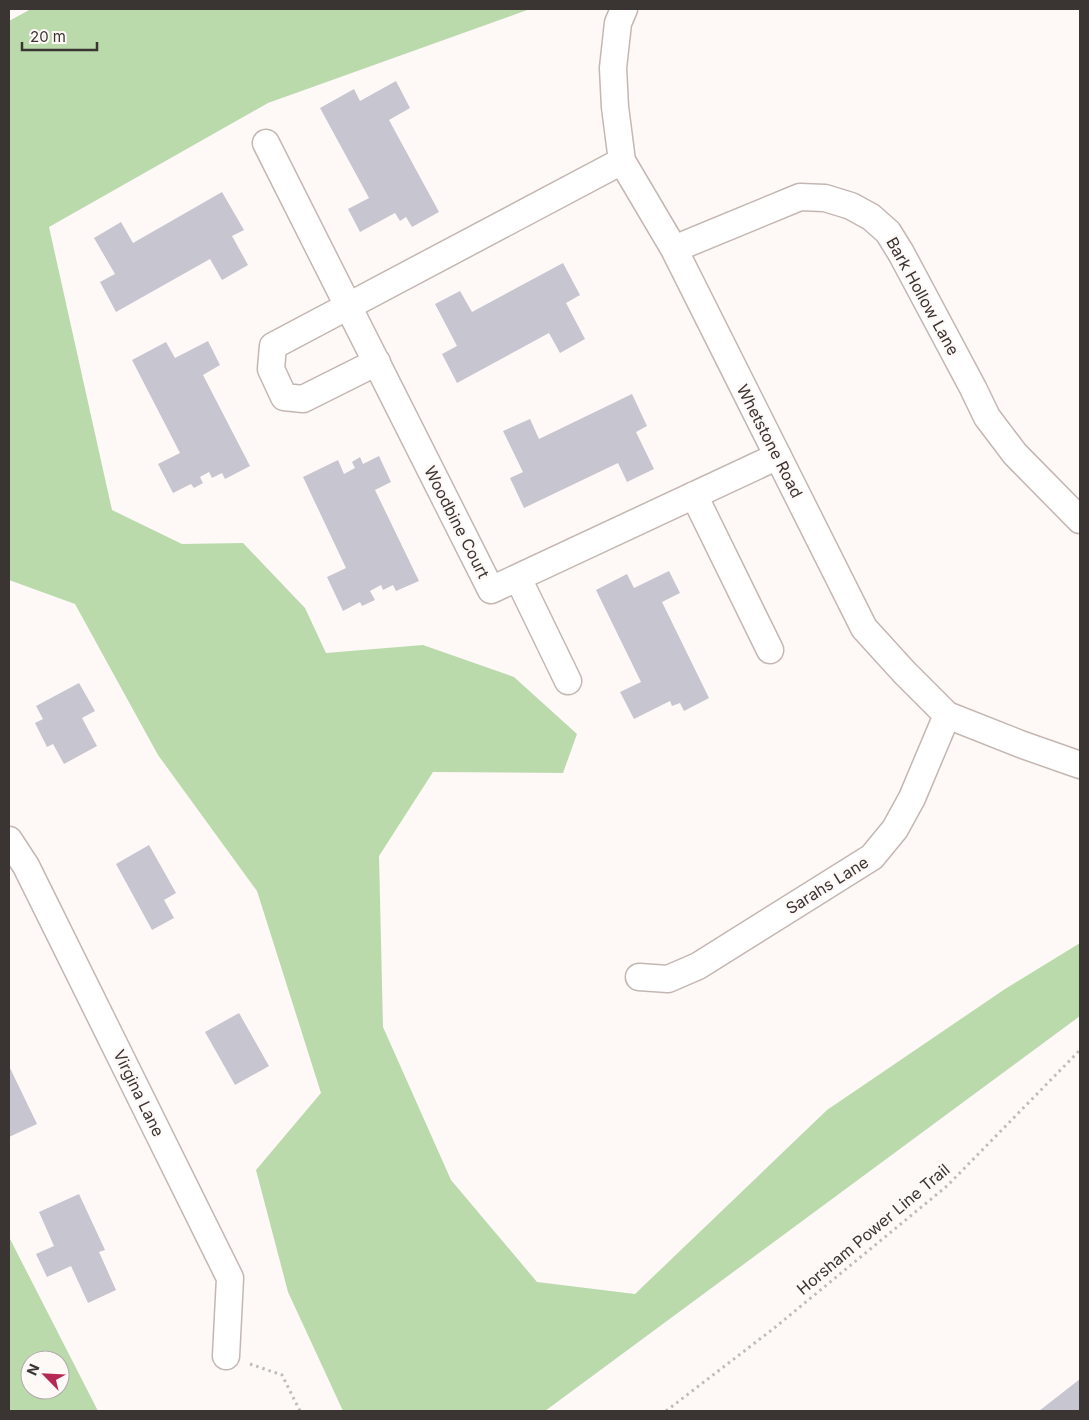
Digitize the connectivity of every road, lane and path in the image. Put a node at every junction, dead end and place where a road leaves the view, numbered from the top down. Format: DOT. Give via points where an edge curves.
graph roads {
  1 [pos="624,9"];
  2 [pos="266,143"];
  3 [pos="622,161"];
  4 [pos="674,249"];
  5 [pos="348,305"];
  6 [pos="377,362"];
  7 [pos="778,456"];
  8 [pos="694,495"];
  9 [pos="1080,520"];
  10 [pos="518,578"];
  11 [pos="770,650"];
  12 [pos="568,681"];
  13 [pos="947,715"];
  14 [pos="1080,765"];
  15 [pos="9,840"];
  16 [pos="639,977"];
  17 [pos="1080,1050"];
  18 [pos="226,1356"];
  19 [pos="300,1411"];
  20 [pos="666,1411"];
  1 -- 3 [label="street, Whetstone Road" via="618,22 613,68"];
  2 -- 5 [label="street, Woodbine Court"];
  3 -- 4 [label="street, Whetstone Road"];
  3 -- 5 [label="street"];
  4 -- 7 [label="street, Whetstone Road"];
  4 -- 9 [label="street, Bark Hollow Lane" via="800,197 825,198 851,206 871,217 888,232 901,253 987,417 1015,454"];
  5 -- 6 [label="street, Woodbine Court"];
  5 -- 6 [label="street" via="273,346 271,369 284,397 303,399"];
  6 -- 10 [label="street, Woodbine Court" via="492,590"];
  7 -- 8 [label="street, Woodbine Court"];
  7 -- 13 [label="street, Whetstone Road" via="864,628"];
  8 -- 10 [label="street, Woodbine Court"];
  8 -- 11 [label="street"];
  10 -- 12 [label="street"];
  13 -- 14 [label="street, Whetstone Road"];
  13 -- 16 [label="street, Sarahs Lane" via="912,798 895,829 872,857 698,966 668,979"];
  15 -- 18 [label="street, Virgina Lane" via="30,874 230,1278"];
  17 -- 20 [label="path, Horsham Power Line Trail" via="947,1186 773,1329"];
  18 -- 19 [label="path" via="282,1375"];
}
